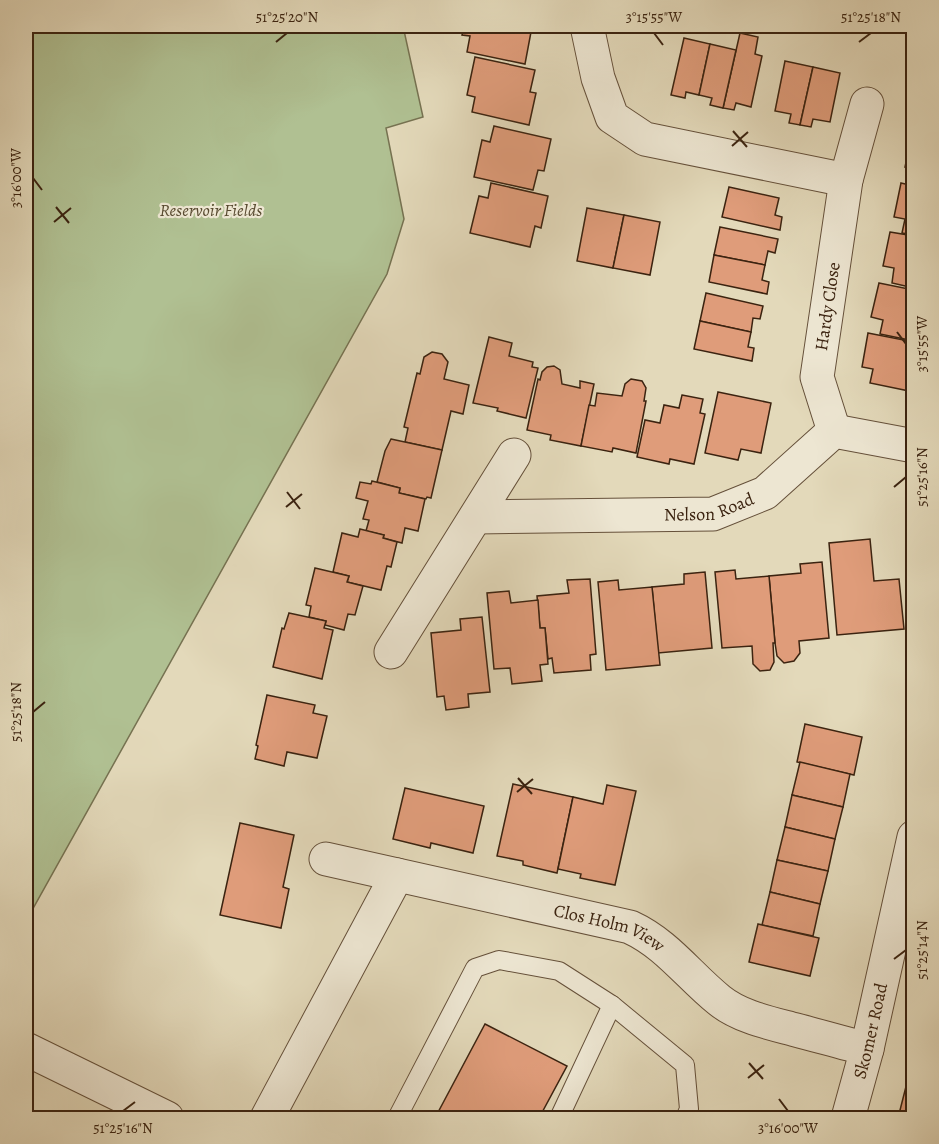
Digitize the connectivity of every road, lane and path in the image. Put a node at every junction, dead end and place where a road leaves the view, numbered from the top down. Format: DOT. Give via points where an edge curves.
graph roads {
  1 [pos="587,26"];
  2 [pos="867,104"];
  3 [pos="846,180"];
  4 [pos="834,431"];
  5 [pos="914,446"];
  6 [pos="514,454"];
  7 [pos="476,517"];
  8 [pos="391,652"];
  9 [pos="914,837"];
  10 [pos="326,859"];
  11 [pos="397,874"];
  12 [pos="612,1005"];
  13 [pos="26,1049"];
  14 [pos="867,1049"];
  15 [pos="168,1119"];
  16 [pos="267,1119"];
  17 [pos="397,1119"];
  18 [pos="559,1119"];
  19 [pos="685,1119"];
  20 [pos="848,1119"];
  1 -- 3 [label="street" via="598,78 612,117 645,139"];
  2 -- 3 [label="street, Hardy Close"];
  3 -- 4 [label="street, Hardy Close" via="817,377"];
  4 -- 5 [label="street"];
  4 -- 7 [label="street, Nelson Road" via="765,493 713,514"];
  6 -- 7 [label="street"];
  7 -- 8 [label="street"];
  9 -- 14 [label="street, Skomer Road"];
  10 -- 11 [label="street, Clos Holm View"];
  11 -- 14 [label="street, Clos Holm View" via="630,927 666,949 719,1000 736,1011"];
  11 -- 16 [label="street"];
  12 -- 17 [label="lane" via="559,971 499,960 475,968"];
  12 -- 18 [label="lane"];
  12 -- 19 [label="lane" via="685,1065 689,1109"];
  13 -- 15 [label="street"];
  14 -- 20 [label="street, Skomer Road"];
}
